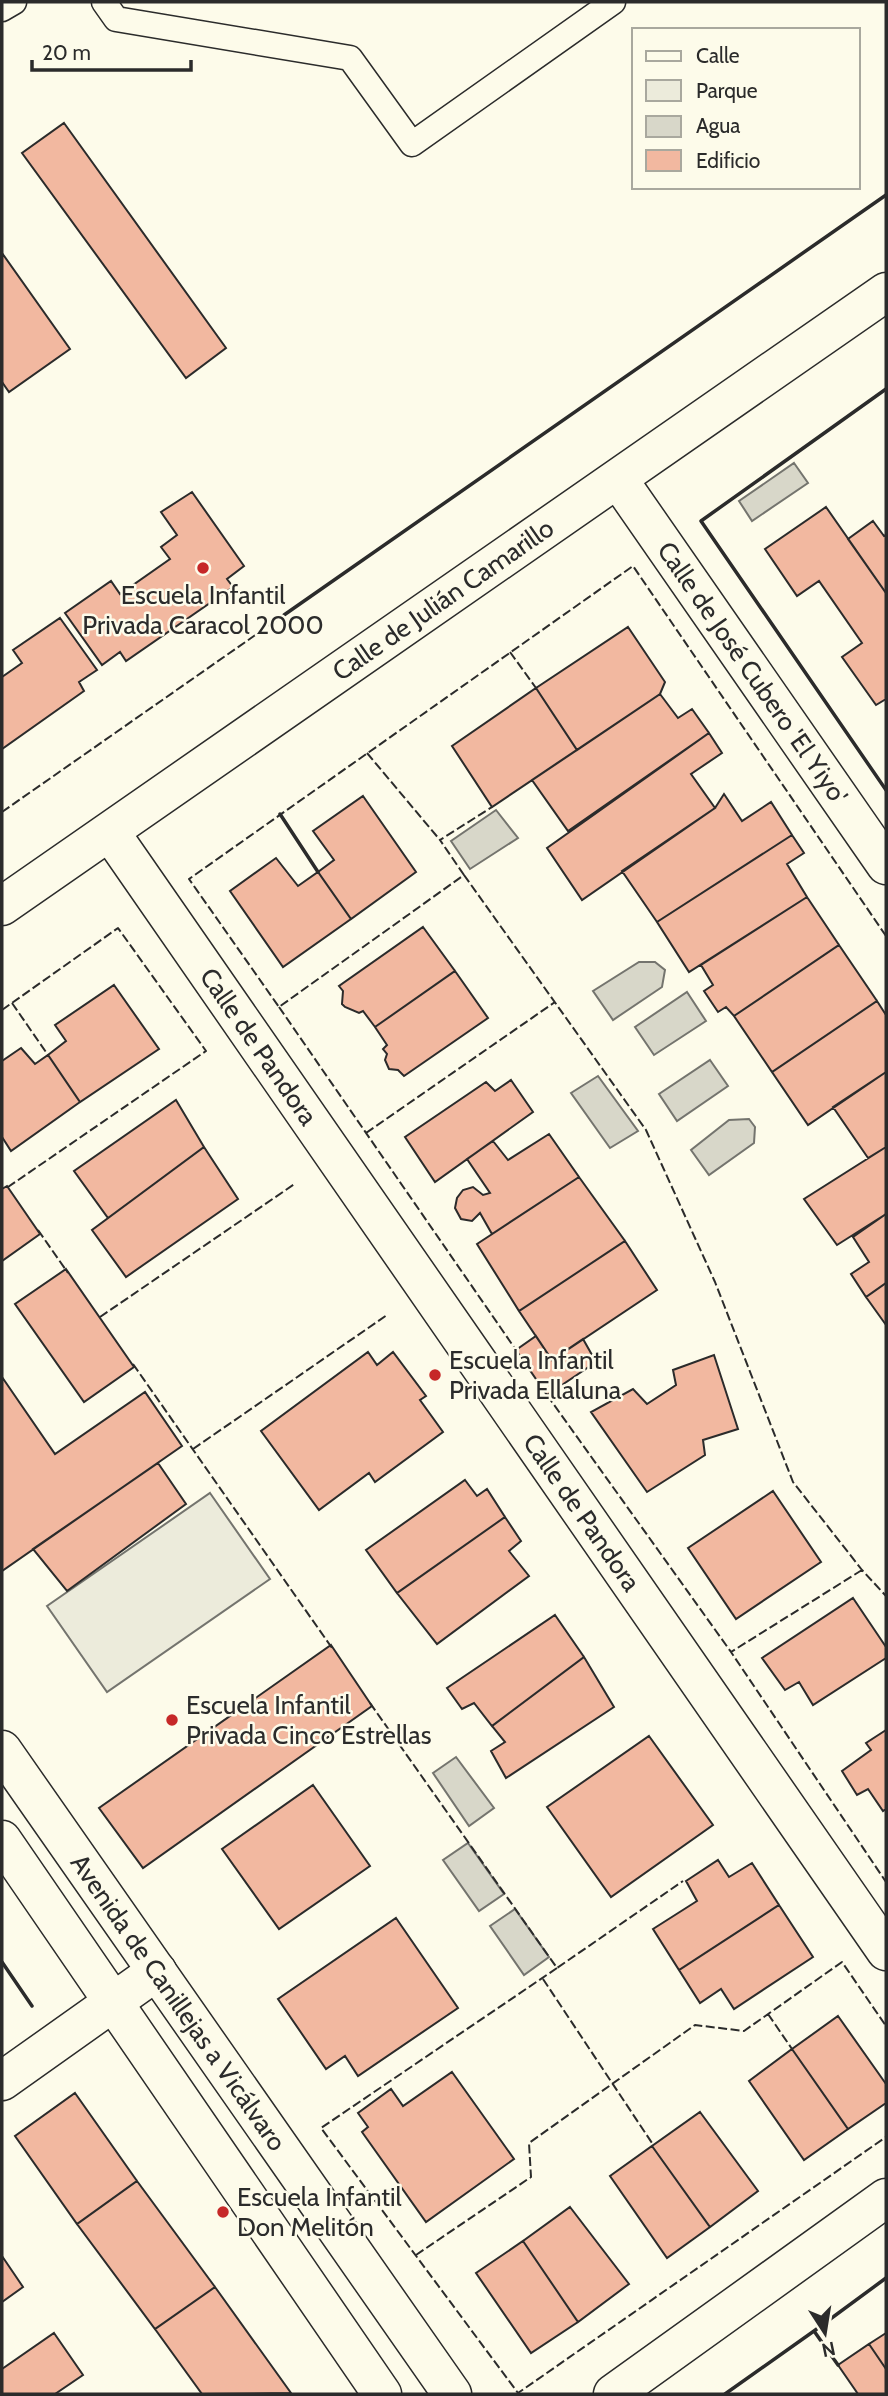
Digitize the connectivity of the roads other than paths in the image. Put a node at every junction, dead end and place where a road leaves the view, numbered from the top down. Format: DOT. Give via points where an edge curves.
graph roads {
  1 [pos="14,2"];
  2 [pos="104,2"];
  3 [pos="613,2"];
  4 [pos="2,9"];
  5 [pos="886,292"];
  6 [pos="618,479"];
  7 [pos="110,831"];
  8 [pos="886,866"];
  9 [pos="2,906"];
  10 [pos="2,1750"];
  11 [pos="2,1839"];
  12 [pos="886,1951"];
  13 [pos="157,1972"];
  14 [pos="114,2004"];
  15 [pos="2,2081"];
  16 [pos="886,2198"];
  17 [pos="382,2394"];
  18 [pos="452,2394"];
  19 [pos="613,2394"];
  1 -- 4 [label="lane"];
  2 -- 3 [label="lane" via="116,19 350,58 412,144"];
  5 -- 6 [label="street, Calle de Julián Camarillo"];
  6 -- 7 [label="street, Calle de Julián Camarillo"];
  6 -- 8 [label="street, Calle de José Cubero 'El Yiyo'"];
  7 -- 9 [label="street, Calle de Julián Camarillo"];
  7 -- 12 [label="street, Calle de Pandora"];
  10 -- 13 [label="street, Avenida de Canillejas a Vicálvaro"];
  11 -- 14 [label="street, Avenida de Canillejas a Vicálvaro"];
  13 -- 14 [label="street"];
  13 -- 18 [label="street, Avenida de Canillejas a Vicálvaro"];
  14 -- 15 [label="street"];
  14 -- 17 [label="street, Avenida de Canillejas a Vicálvaro"];
  16 -- 19 [label="street"];
}
